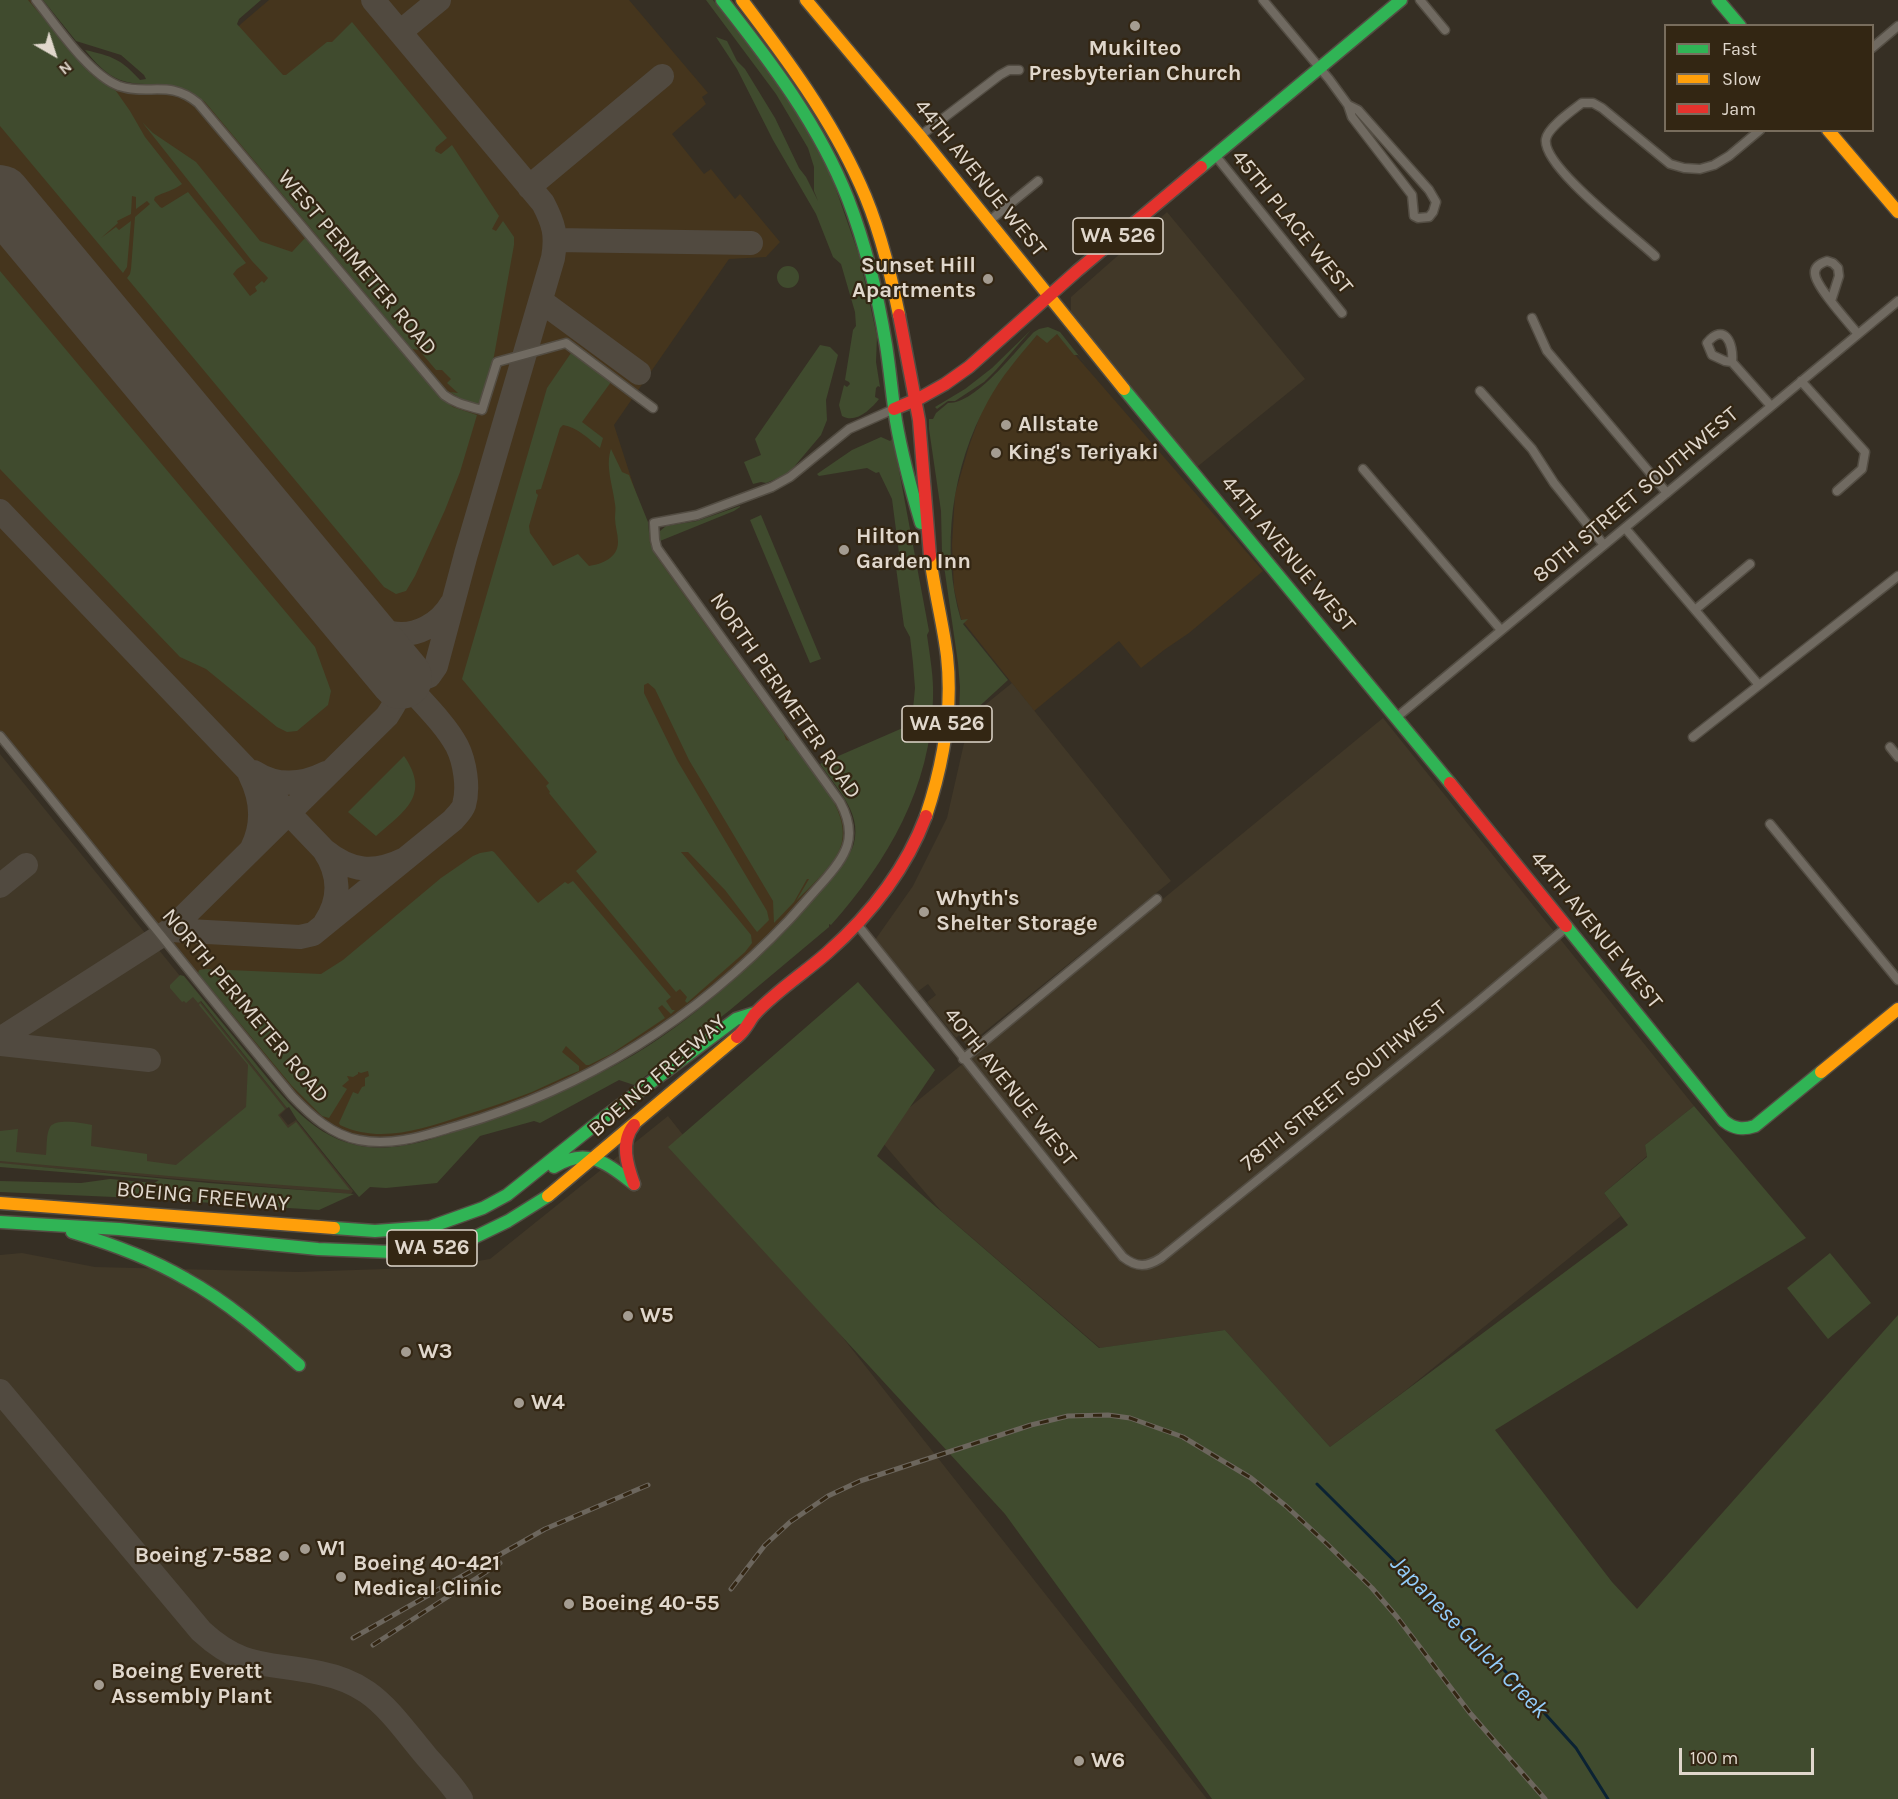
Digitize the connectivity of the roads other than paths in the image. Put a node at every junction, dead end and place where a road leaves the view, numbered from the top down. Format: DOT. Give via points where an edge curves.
graph roads {
  1 [pos="36,0"];
  2 [pos="722,0"];
  3 [pos="742,0"];
  4 [pos="806,0"];
  5 [pos="1263,0"];
  6 [pos="1401,0"];
  7 [pos="1420,0"];
  8 [pos="1723,2"];
  9 [pos="1739,24"];
  10 [pos="1898,26"];
  11 [pos="1444,30"];
  12 [pos="1874,46"];
  13 [pos="1319,68"];
  14 [pos="1018,70"];
  15 [pos="1348,105"];
  16 [pos="1758,132"];
  17 [pos="1830,132"];
  18 [pos="920,136"];
  19 [pos="1215,155"];
  20 [pos="1038,181"];
  21 [pos="1898,212"];
  22 [pos="988,222"];
  23 [pos="1655,256"];
  24 [pos="1047,296"];
  25 [pos="1831,301"];
  26 [pos="1898,302"];
  27 [pos="1342,313"];
  28 [pos="1532,318"];
  29 [pos="1858,334"];
  30 [pos="1732,362"];
  31 [pos="1801,381"];
  32 [pos="1480,391"];
  33 [pos="916,401"];
  34 [pos="1771,405"];
  35 [pos="653,408"];
  36 [pos="894,409"];
  37 [pos="1363,469"];
  38 [pos="1837,491"];
  39 [pos="1667,493"];
  40 [pos="1625,528"];
  41 [pos="1604,545"];
  42 [pos="931,559"];
  43 [pos="1750,564"];
  44 [pos="1898,576"];
  45 [pos="1696,609"];
  46 [pos="1501,630"];
  47 [pos="1759,685"];
  48 [pos="1397,717"];
  49 [pos="0,736"];
  50 [pos="1693,737"];
  51 [pos="1890,747"];
  52 [pos="1898,757"];
  53 [pos="1770,825"];
  54 [pos="1157,900"];
  55 [pos="857,924"];
  56 [pos="1567,927"];
  57 [pos="1898,980"];
  58 [pos="1898,1009"];
  59 [pos="756,1013"];
  60 [pos="963,1059"];
  61 [pos="638,1121"];
  62 [pos="593,1159"];
  63 [pos="507,1195"];
  64 [pos="0,1203"];
  65 [pos="0,1222"];
  66 [pos="48,1224"];
  67 [pos="1140,1266"];
  68 [pos="299,1365"];
  1 -- 35 [label="street, WEST PERIMETER ROAD" via="105,78 126,88 175,90 198,103 451,400 482,410 497,362 566,343"];
  2 -- 36 [label="main road" via="790,89 832,162 848,199 875,291"];
  3 -- 33 [label="main road" via="806,86 860,184 893,281"];
  4 -- 18 [label="main road, 44TH AVENUE WEST"];
  5 -- 13 [label="street"];
  6 -- 13 [label="main road, WA 526"];
  7 -- 11 [label="street"];
  8 -- 9 [label="main road"];
  10 -- 12 [label="street"];
  13 -- 15 [label="street"];
  13 -- 19 [label="main road, WA 526"];
  14 -- 18 [label="street" via="1000,75"];
  15 -- 15 [label="street" via="1358,110 1429,190 1436,202 1429,217 1414,216 1412,195 1352,117"];
  16 -- 23 [label="street" via="1729,156 1700,169 1670,164 1593,104 1582,103 1552,128 1545,141 1552,158 1587,198"];
  17 -- 21 [label="main road"];
  18 -- 22 [label="main road, 44TH AVENUE WEST"];
  19 -- 24 [label="main road, WA 526"];
  19 -- 27 [label="street, 45TH PLACE WEST"];
  20 -- 22 [label="street"];
  22 -- 24 [label="main road, 44TH AVENUE WEST"];
  24 -- 33 [label="main road, WA 526" via="983,356"];
  24 -- 48 [label="main road, 44TH AVENUE WEST"];
  25 -- 29 [label="street"];
  26 -- 29 [label="street, 80TH STREET SOUTHWEST"];
  28 -- 39 [label="street" via="1547,351"];
  29 -- 31 [label="street, 80TH STREET SOUTHWEST"];
  30 -- 34 [label="street"];
  31 -- 34 [label="street, 80TH STREET SOUTHWEST"];
  31 -- 38 [label="street" via="1865,452 1862,469"];
  32 -- 41 [label="street" via="1532,449"];
  33 -- 36 [label="main road, WA 526"];
  33 -- 42 [label="main road, WA 526"];
  34 -- 39 [label="street, 80TH STREET SOUTHWEST"];
  36 -- 42 [label="main road, WA 526" via="905,467"];
  36 -- 49 [label="street, NORTH PERIMETER ROAD" via="849,429 772,487 697,515 654,523 657,548 840,802 849,826 845,854 810,897 726,981 638,1046 529,1102 415,1138 388,1142 359,1140 329,1128 306,1110 187,970"];
  37 -- 46 [label="street"];
  39 -- 40 [label="street, 80TH STREET SOUTHWEST"];
  40 -- 41 [label="street, 80TH STREET SOUTHWEST"];
  40 -- 45 [label="street"];
  41 -- 46 [label="street, 80TH STREET SOUTHWEST"];
  42 -- 55 [label="main road, WA 526" via="947,659 945,740 928,809 915,841 893,879"];
  43 -- 45 [label="street"];
  44 -- 47 [label="street"];
  45 -- 47 [label="street"];
  46 -- 48 [label="street, 80TH STREET SOUTHWEST"];
  47 -- 50 [label="street"];
  48 -- 56 [label="main road, 44TH AVENUE WEST"];
  51 -- 52 [label="street"];
  53 -- 57 [label="street"];
  54 -- 60 [label="street"];
  55 -- 59 [label="main road, WA 526"];
  55 -- 60 [label="street, 40TH AVENUE WEST"];
  56 -- 58 [label="main road, 44TH AVENUE WEST" via="1718,1114 1740,1130 1755,1126 1771,1114"];
  56 -- 67 [label="street, 78TH STREET SOUTHWEST" via="1161,1258"];
  59 -- 61 [label="main road, BOEING FREEWAY / WA 526" via="744,1031"];
  59 -- 63 [label="main road, BOEING FREEWAY / WA 526" via="736,1019"];
  60 -- 67 [label="street, 40TH AVENUE WEST" via="1123,1257"];
  61 -- 62 [label="main road, BOEING FREEWAY / WA 526"];
  61 -- 62 [label="main road" via="627,1134 626,1142 634,1184"];
  62 -- 63 [label="main road" via="567,1159"];
  62 -- 66 [label="main road, BOEING FREEWAY / WA 526" via="513,1219 449,1245 402,1252 360,1253"];
  63 -- 64 [label="main road, BOEING FREEWAY / WA 526" via="430,1227 375,1231"];
  65 -- 66 [label="main road, BOEING FREEWAY / WA 526"];
  66 -- 68 [label="main road" via="118,1246 171,1270 226,1304"];
}
